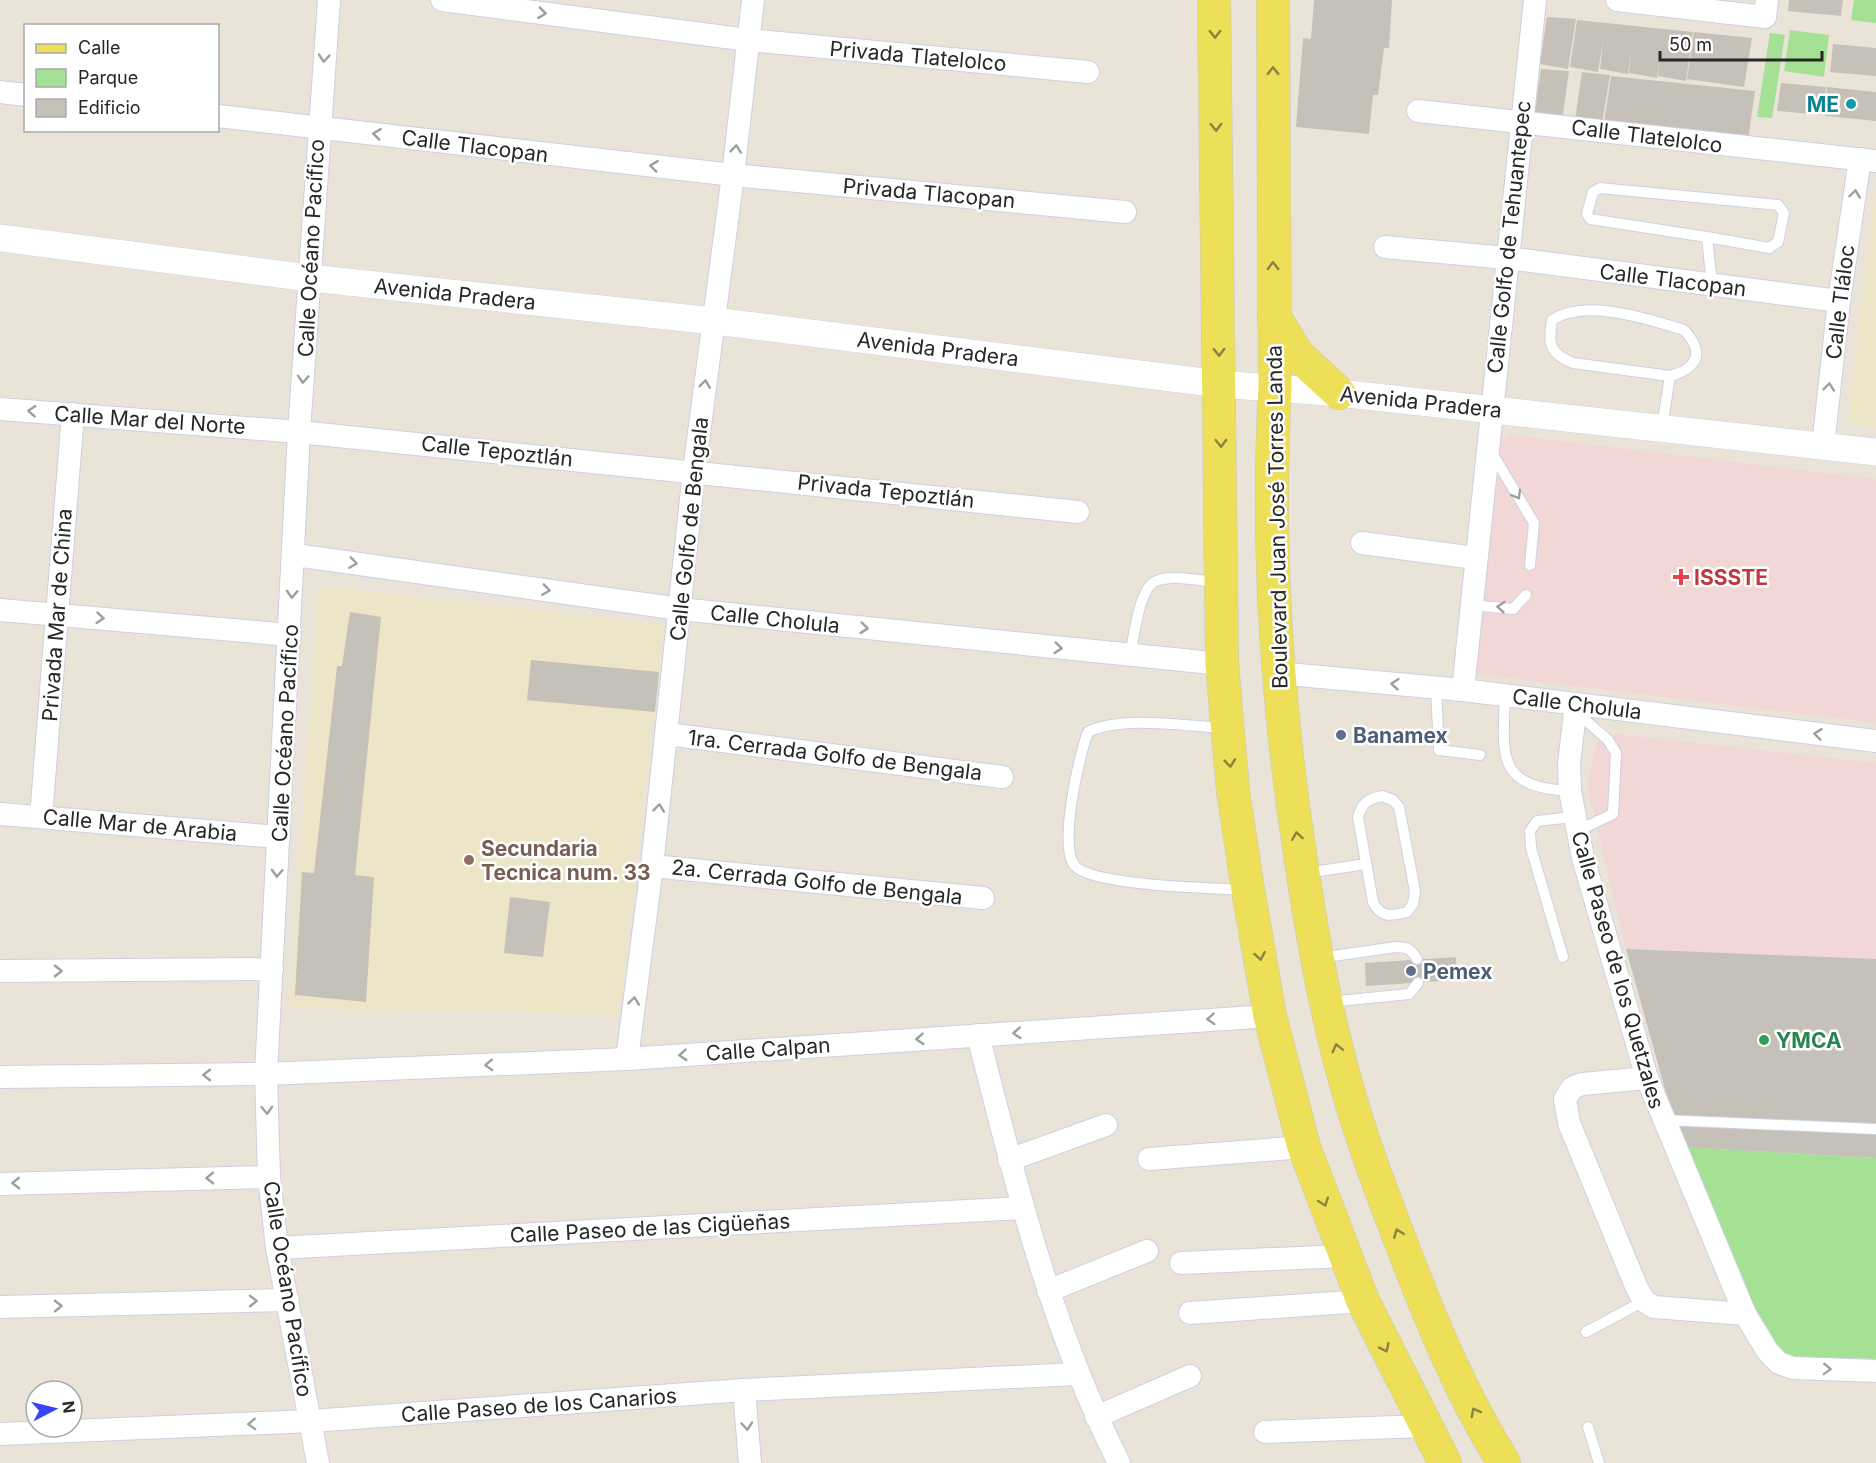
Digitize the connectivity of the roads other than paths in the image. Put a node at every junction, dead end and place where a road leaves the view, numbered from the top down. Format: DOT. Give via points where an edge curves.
graph roads {
  1 [pos="329,0"];
  2 [pos="442,0"];
  3 [pos="753,0"];
  4 [pos="1214,0"];
  5 [pos="1273,0"];
  6 [pos="1534,0"];
  7 [pos="1617,0"];
  8 [pos="1766,8"];
  9 [pos="748,40"];
  10 [pos="1088,72"];
  11 [pos="0,92"];
  12 [pos="24,95"];
  13 [pos="1418,111"];
  14 [pos="219,116"];
  15 [pos="1520,121"];
  16 [pos="318,128"];
  17 [pos="1868,160"];
  18 [pos="733,175"];
  19 [pos="1125,212"];
  20 [pos="1707,237"];
  21 [pos="0,238"];
  22 [pos="1385,247"];
  23 [pos="1508,258"];
  24 [pos="310,278"];
  25 [pos="1712,285"];
  26 [pos="1839,301"];
  27 [pos="1274,316"];
  28 [pos="714,321"];
  29 [pos="1670,376"];
  30 [pos="1220,384"];
  31 [pos="1275,387"];
  32 [pos="1339,393"];
  33 [pos="0,409"];
  34 [pos="1491,409"];
  35 [pos="73,414"];
  36 [pos="1662,428"];
  37 [pos="299,432"];
  38 [pos="1487,445"];
  39 [pos="1823,446"];
  40 [pos="1876,452"];
  41 [pos="694,471"];
  42 [pos="1078,512"];
  43 [pos="1362,543"];
  44 [pos="295,555"];
  45 [pos="1475,558"];
  46 [pos="1530,565"];
  47 [pos="1220,582"];
  48 [pos="1526,595"];
  49 [pos="1471,605"];
  50 [pos="680,609"];
  51 [pos="0,610"];
  52 [pos="56,614"];
  53 [pos="290,635"];
  54 [pos="1130,656"];
  55 [pos="1222,664"];
  56 [pos="1277,673"];
  57 [pos="1436,687"];
  58 [pos="1463,690"];
  59 [pos="1505,695"];
  60 [pos="1575,707"];
  61 [pos="1227,728"];
  62 [pos="667,734"];
  63 [pos="1876,741"];
  64 [pos="1480,755"];
  65 [pos="1002,777"];
  66 [pos="1570,791"];
  67 [pos="0,814"];
  68 [pos="41,817"];
  69 [pos="1575,824"];
  70 [pos="279,837"];
  71 [pos="1366,864"];
  72 [pos="652,866"];
  73 [pos="1303,873"];
  74 [pos="1248,890"];
  75 [pos="983,898"];
  76 [pos="1563,957"];
  77 [pos="1317,958"];
  78 [pos="1417,959"];
  79 [pos="272,969"];
  80 [pos="0,971"];
  81 [pos="1418,983"];
  82 [pos="1326,1002"];
  83 [pos="1270,1016"];
  84 [pos="978,1035"];
  85 [pos="627,1059"];
  86 [pos="266,1074"];
  87 [pos="0,1077"];
  88 [pos="1647,1078"];
  89 [pos="1663,1120"];
  90 [pos="1106,1125"];
  91 [pos="1876,1129"];
  92 [pos="1304,1147"];
  93 [pos="1149,1159"];
  94 [pos="1009,1160"];
  95 [pos="269,1177"];
  96 [pos="0,1184"];
  97 [pos="1023,1208"];
  98 [pos="277,1248"];
  99 [pos="1147,1251"];
  100 [pos="1344,1256"];
  101 [pos="1181,1263"];
  102 [pos="1048,1291"];
  103 [pos="288,1300"];
  104 [pos="1363,1301"];
  105 [pos="1644,1301"];
  106 [pos="0,1307"];
  107 [pos="1190,1313"];
  108 [pos="1744,1314"];
  109 [pos="1586,1332"];
  110 [pos="1876,1371"];
  111 [pos="1077,1374"];
  112 [pos="1190,1376"];
  113 [pos="744,1390"];
  114 [pos="1096,1417"];
  115 [pos="310,1421"];
  116 [pos="1424,1426"];
  117 [pos="1588,1427"];
  118 [pos="1265,1432"];
  119 [pos="0,1434"];
  120 [pos="318,1463"];
  121 [pos="750,1463"];
  122 [pos="1119,1463"];
  123 [pos="1445,1463"];
  124 [pos="1504,1463"];
  125 [pos="1599,1463"];
  1 -- 16 [label="street, Calle Océano Pacífico, one-way"];
  2 -- 9 [label="street, one-way"];
  3 -- 9 [label="street, Calle Golfo de Bengala"];
  4 -- 30 [label="main road, one-way"];
  27 -- 5 [label="main road, Boulevard Juan José Torres Landa, one-way"];
  6 -- 15 [label="street, Calle Golfo de Tehuantepec"];
  7 -- 8 [label="street"];
  9 -- 10 [label="street, Privada Tlatelolco"];
  18 -- 9 [label="street, Calle Golfo de Bengala, one-way"];
  11 -- 12 [label="street"];
  13 -- 15 [label="street, Calle Tlatelolco"];
  14 -- 16 [label="street, Calle Tlacopan"];
  15 -- 17 [label="street, Calle Tlatelolco"];
  15 -- 23 [label="street, Calle Golfo de Tehuantepec"];
  18 -- 16 [label="street, Calle Tlacopan, one-way"];
  16 -- 24 [label="street, Calle Océano Pacífico"];
  26 -- 17 [label="street, Calle Tláloc, one-way"];
  18 -- 19 [label="street, Privada Tlacopan"];
  18 -- 28 [label="street, Calle Golfo de Bengala"];
  20 -- 20 [label="lane" via="1769,248 1778,242 1784,213 1778,205 1600,188 1593,192 1587,214 1590,219"];
  20 -- 25 [label="lane"];
  21 -- 24 [label="street, Avenida Pradera"];
  22 -- 23 [label="street"];
  23 -- 25 [label="street, Calle Tlacopan"];
  23 -- 34 [label="street, Calle Golfo de Tehuantepec"];
  24 -- 28 [label="street, Avenida Pradera"];
  24 -- 37 [label="street, Calle Océano Pacífico, one-way"];
  25 -- 26 [label="street, Calle Tlacopan"];
  39 -- 26 [label="street, Calle Tláloc, one-way"];
  27 -- 31 [label="main road, Boulevard Juan José Torres Landa"];
  27 -- 32 [label="main road" via="1298,355"];
  28 -- 30 [label="street, Avenida Pradera"];
  41 -- 28 [label="street, Calle Golfo de Bengala, one-way"];
  29 -- 29 [label="lane" via="1573,363 1559,357 1551,348 1552,320 1564,312 1598,310 1684,330 1693,340 1695,363 1687,371"];
  29 -- 36 [label="lane"];
  30 -- 31 [label="street, Avenida Pradera"];
  30 -- 47 [label="main road, one-way"];
  31 -- 32 [label="street, Avenida Pradera"];
  31 -- 56 [label="main road, Boulevard Juan José Torres Landa" via="1272,432"];
  32 -- 34 [label="street, Avenida Pradera"];
  35 -- 33 [label="street, Calle Mar del Norte, one-way"];
  34 -- 36 [label="street, Avenida Pradera"];
  34 -- 38 [label="street, Calle Golfo de Tehuantepec"];
  35 -- 37 [label="street, Calle Mar del Norte"];
  35 -- 52 [label="street, Privada Mar de China"];
  36 -- 39 [label="street, Avenida Pradera"];
  37 -- 41 [label="street, Calle Tepoztlán"];
  37 -- 44 [label="street, Calle Océano Pacífico"];
  38 -- 45 [label="street, Calle Golfo de Tehuantepec"];
  38 -- 46 [label="lane, one-way" via="1534,523"];
  39 -- 40 [label="street, Avenida Pradera"];
  41 -- 42 [label="street, Privada Tepoztlán"];
  41 -- 50 [label="street, Calle Golfo de Bengala"];
  43 -- 45 [label="street"];
  44 -- 50 [label="street, Calle Cholula, one-way"];
  44 -- 53 [label="street, Calle Océano Pacífico, one-way"];
  45 -- 49 [label="street, Calle Golfo de Tehuantepec"];
  47 -- 54 [label="lane" via="1154,581 1144,592"];
  47 -- 55 [label="main road"];
  48 -- 49 [label="lane, one-way" via="1514,609"];
  49 -- 58 [label="street, Calle Golfo de Tehuantepec"];
  50 -- 54 [label="street, Calle Cholula, one-way"];
  50 -- 62 [label="street, Calle Golfo de Bengala"];
  51 -- 52 [label="street"];
  52 -- 53 [label="street, one-way"];
  52 -- 68 [label="street, Privada Mar de China"];
  53 -- 70 [label="street, Calle Océano Pacífico"];
  54 -- 55 [label="street, Calle Cholula"];
  55 -- 61 [label="main road"];
  57 -- 56 [label="street, Calle Cholula, one-way"];
  73 -- 56 [label="main road, Boulevard Juan José Torres Landa, one-way"];
  57 -- 58 [label="street, Calle Cholula"];
  57 -- 64 [label="lane" via="1439,750"];
  58 -- 59 [label="street, Calle Cholula"];
  59 -- 60 [label="street, Calle Cholula"];
  59 -- 66 [label="lane" via="1503,753 1509,769 1517,777 1553,790"];
  63 -- 60 [label="street, Calle Cholula, one-way"];
  60 -- 66 [label="street, Calle Paseo de los Quetzales"];
  60 -- 69 [label="lane" via="1616,753 1613,814"];
  61 -- 74 [label="main road, one-way"];
  61 -- 74 [label="lane" via="1122,723 1088,732 1081,749 1068,846 1073,864 1084,874 1170,886"];
  62 -- 65 [label="street, 1ra. Cerrada Golfo de Bengala"];
  72 -- 62 [label="street, Calle Golfo de Bengala, one-way"];
  66 -- 69 [label="street, Calle Paseo de los Quetzales"];
  67 -- 68 [label="street, Calle Mar de Arabia"];
  68 -- 70 [label="street, Calle Mar de Arabia"];
  69 -- 76 [label="lane" via="1537,821 1530,831 1531,848"];
  69 -- 88 [label="street, Calle Paseo de los Quetzales"];
  70 -- 79 [label="street, Calle Océano Pacífico, one-way"];
  71 -- 71 [label="lane" via="1377,910 1385,916 1407,912 1415,891 1404,824 1399,807 1382,796 1369,799 1358,817"];
  71 -- 73 [label="lane"];
  72 -- 75 [label="street, 2a. Cerrada Golfo de Bengala"];
  85 -- 72 [label="street, Calle Golfo de Bengala, one-way"];
  73 -- 77 [label="main road, Boulevard Juan José Torres Landa"];
  74 -- 83 [label="main road, one-way"];
  77 -- 78 [label="lane" via="1406,947"];
  77 -- 82 [label="main road, Boulevard Juan José Torres Landa"];
  80 -- 79 [label="street, one-way"];
  79 -- 86 [label="street, Calle Océano Pacífico"];
  81 -- 82 [label="lane" via="1410,994"];
  124 -- 82 [label="main road, Boulevard Juan José Torres Landa, one-way" via="1460,1385 1413,1272 1366,1148"];
  83 -- 84 [label="street, Calle Calpan, one-way"];
  83 -- 92 [label="main road"];
  84 -- 85 [label="street, Calle Calpan, one-way"];
  84 -- 94 [label="street"];
  85 -- 86 [label="street, Calle Calpan, one-way"];
  86 -- 87 [label="street, Calle Calpan, one-way"];
  86 -- 95 [label="street, Calle Océano Pacífico, one-way"];
  88 -- 89 [label="street, Calle Paseo de los Quetzales"];
  88 -- 105 [label="street" via="1582,1084 1572,1088 1565,1099 1569,1123"];
  89 -- 91 [label="lane"];
  89 -- 108 [label="street, Calle Paseo de los Quetzales"];
  90 -- 94 [label="street"];
  92 -- 93 [label="street"];
  92 -- 100 [label="main road, one-way"];
  94 -- 97 [label="street"];
  95 -- 96 [label="street, one-way"];
  95 -- 98 [label="street, Calle Océano Pacífico"];
  97 -- 98 [label="street, Calle Paseo de las Cigüeñas"];
  97 -- 102 [label="street"];
  98 -- 103 [label="street, Calle Océano Pacífico"];
  99 -- 102 [label="street"];
  100 -- 101 [label="street"];
  100 -- 104 [label="main road"];
  102 -- 111 [label="street"];
  106 -- 103 [label="street, one-way"];
  103 -- 115 [label="street, Calle Océano Pacífico"];
  104 -- 107 [label="street"];
  104 -- 116 [label="main road, one-way"];
  105 -- 108 [label="street" via="1666,1310"];
  105 -- 109 [label="lane"];
  108 -- 110 [label="street, Calle Paseo de los Quetzales, one-way" via="1779,1363 1793,1368"];
  111 -- 113 [label="street, Calle Paseo de los Canarios"];
  111 -- 114 [label="street"];
  112 -- 114 [label="street"];
  113 -- 115 [label="street, Calle Paseo de los Canarios"];
  113 -- 121 [label="street, one-way"];
  114 -- 122 [label="street"];
  115 -- 119 [label="street, Calle Paseo de los Canarios, one-way"];
  115 -- 120 [label="street, Calle Océano Pacífico"];
  116 -- 118 [label="street"];
  116 -- 123 [label="main road"];
  117 -- 125 [label="lane"];
}
